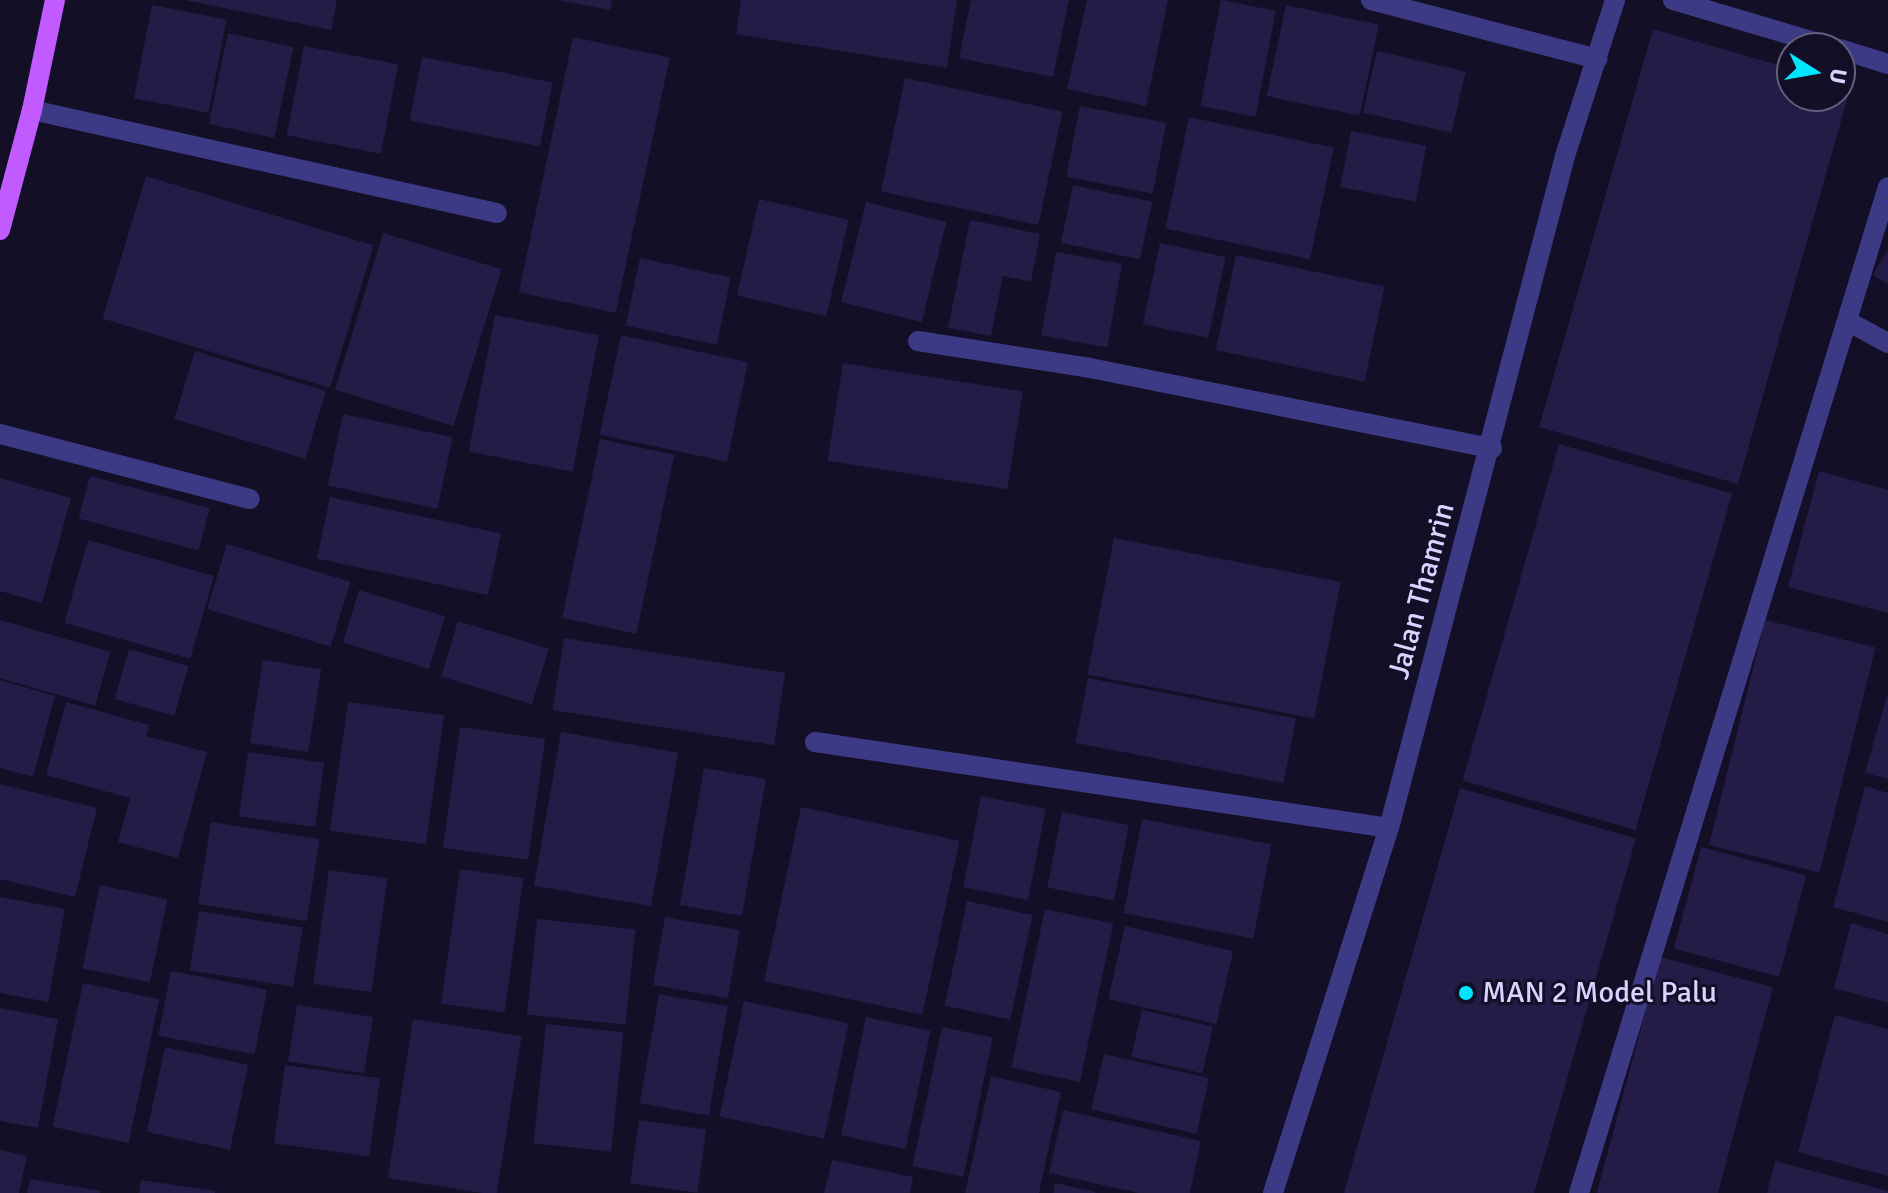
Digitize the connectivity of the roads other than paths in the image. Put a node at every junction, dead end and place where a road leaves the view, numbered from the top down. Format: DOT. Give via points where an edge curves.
graph roads {
  1 [pos="55,0"];
  2 [pos="1371,0"];
  3 [pos="1615,0"];
  4 [pos="1673,0"];
  5 [pos="1781,32"];
  6 [pos="1856,54"];
  7 [pos="1597,59"];
  8 [pos="1888,64"];
  9 [pos="32,110"];
  10 [pos="1888,187"];
  11 [pos="497,213"];
  12 [pos="0,230"];
  13 [pos="1849,322"];
  14 [pos="918,341"];
  15 [pos="1888,343"];
  16 [pos="0,434"];
  17 [pos="1492,448"];
  18 [pos="250,499"];
  19 [pos="815,742"];
  20 [pos="1389,828"];
  21 [pos="1273,1193"];
  22 [pos="1579,1193"];
  1 -- 9 [label="main road"];
  2 -- 7 [label="street"];
  3 -- 7 [label="street, Jalan Thamrin"];
  4 -- 5 [label="street"];
  6 -- 8 [label="street"];
  7 -- 17 [label="street, Jalan Thamrin" via="1565,156"];
  9 -- 11 [label="street"];
  9 -- 12 [label="main road"];
  10 -- 13 [label="street"];
  13 -- 15 [label="street"];
  13 -- 22 [label="street"];
  14 -- 17 [label="street" via="1090,368"];
  16 -- 18 [label="street"];
  17 -- 20 [label="street, Jalan Thamrin"];
  19 -- 20 [label="street"];
  20 -- 21 [label="street, Jalan Thamrin"];
}
